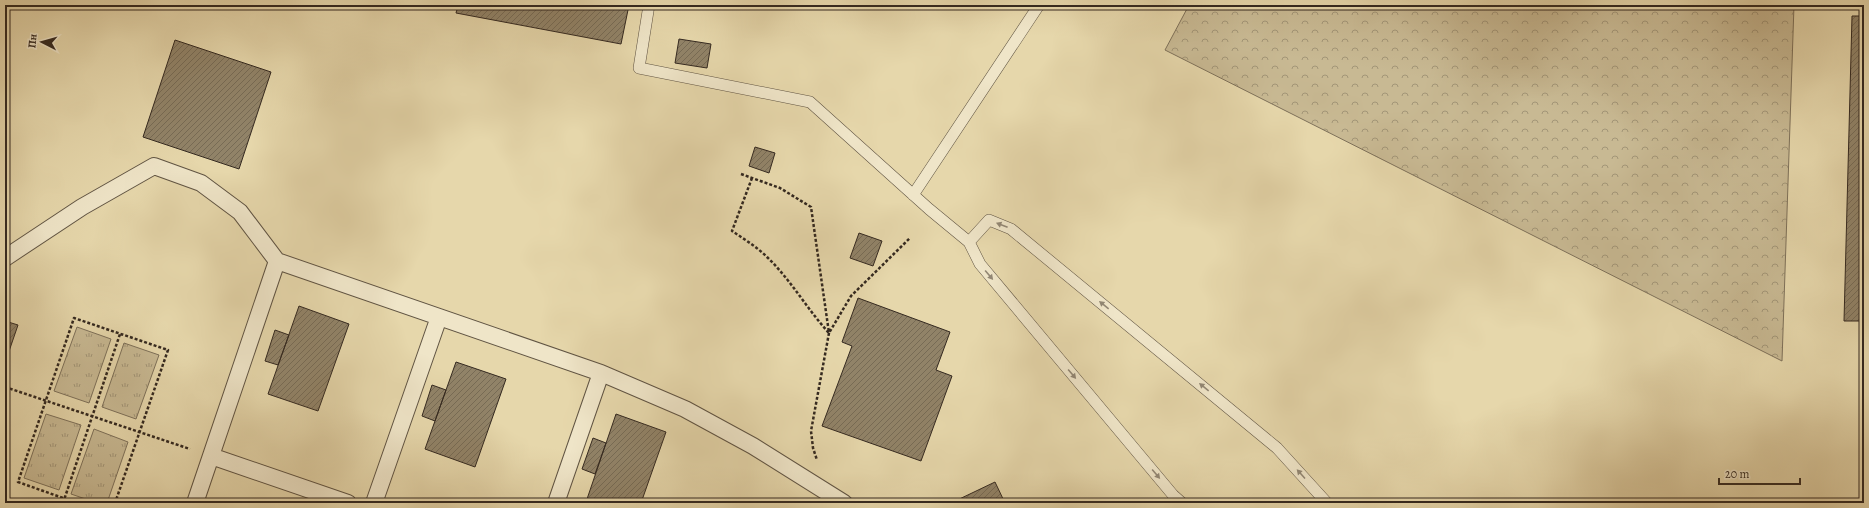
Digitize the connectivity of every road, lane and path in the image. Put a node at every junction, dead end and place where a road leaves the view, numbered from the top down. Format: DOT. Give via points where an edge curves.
graph roads {
  1 [pos="649,5"];
  2 [pos="1039,5"];
  3 [pos="742,174"];
  4 [pos="752,178"];
  5 [pos="912,195"];
  6 [pos="910,238"];
  7 [pos="969,242"];
  8 [pos="5,258"];
  9 [pos="277,261"];
  10 [pos="439,317"];
  11 [pos="829,333"];
  12 [pos="120,334"];
  13 [pos="602,373"];
  14 [pos="5,387"];
  15 [pos="46,401"];
  16 [pos="92,416"];
  17 [pos="140,433"];
  18 [pos="211,456"];
  19 [pos="63,498"];
  20 [pos="837,501"];
  21 [pos="63,503"];
  22 [pos="77,503"];
  23 [pos="115,503"];
  24 [pos="195,503"];
  25 [pos="348,503"];
  26 [pos="374,503"];
  27 [pos="556,503"];
  28 [pos="1182,503"];
  29 [pos="1327,503"];
  1 -- 5 [label="lane" via="639,68 810,102"];
  2 -- 5 [label="lane"];
  3 -- 4 [label="path"];
  4 -- 11 [label="path" via="780,188 811,207"];
  4 -- 11 [label="path" via="732,231 766,256"];
  5 -- 7 [label="lane"];
  6 -- 11 [label="path" via="851,296"];
  7 -- 28 [label="lane, one-way" via="980,264"];
  29 -- 7 [label="lane, one-way" via="1277,448 1011,229 989,220"];
  8 -- 9 [label="street" via="82,207 154,166 201,183 240,212"];
  9 -- 10 [label="street"];
  9 -- 18 [label="street"];
  10 -- 13 [label="street"];
  10 -- 26 [label="street"];
  11 -- 20 [label="path" via="811,431 813,448"];
  12 -- 15 [label="path" via="74,318"];
  12 -- 16 [label="path"];
  12 -- 17 [label="path" via="168,350"];
  13 -- 20 [label="street" via="685,409 753,446"];
  13 -- 27 [label="street"];
  14 -- 15 [label="path"];
  15 -- 16 [label="path"];
  15 -- 19 [label="path" via="18,482"];
  16 -- 17 [label="path"];
  16 -- 19 [label="path"];
  17 -- 18 [label="path"];
  17 -- 23 [label="path"];
  18 -- 24 [label="street"];
  18 -- 25 [label="street"];
  19 -- 21 [label="path"];
  19 -- 22 [label="path"];
}
